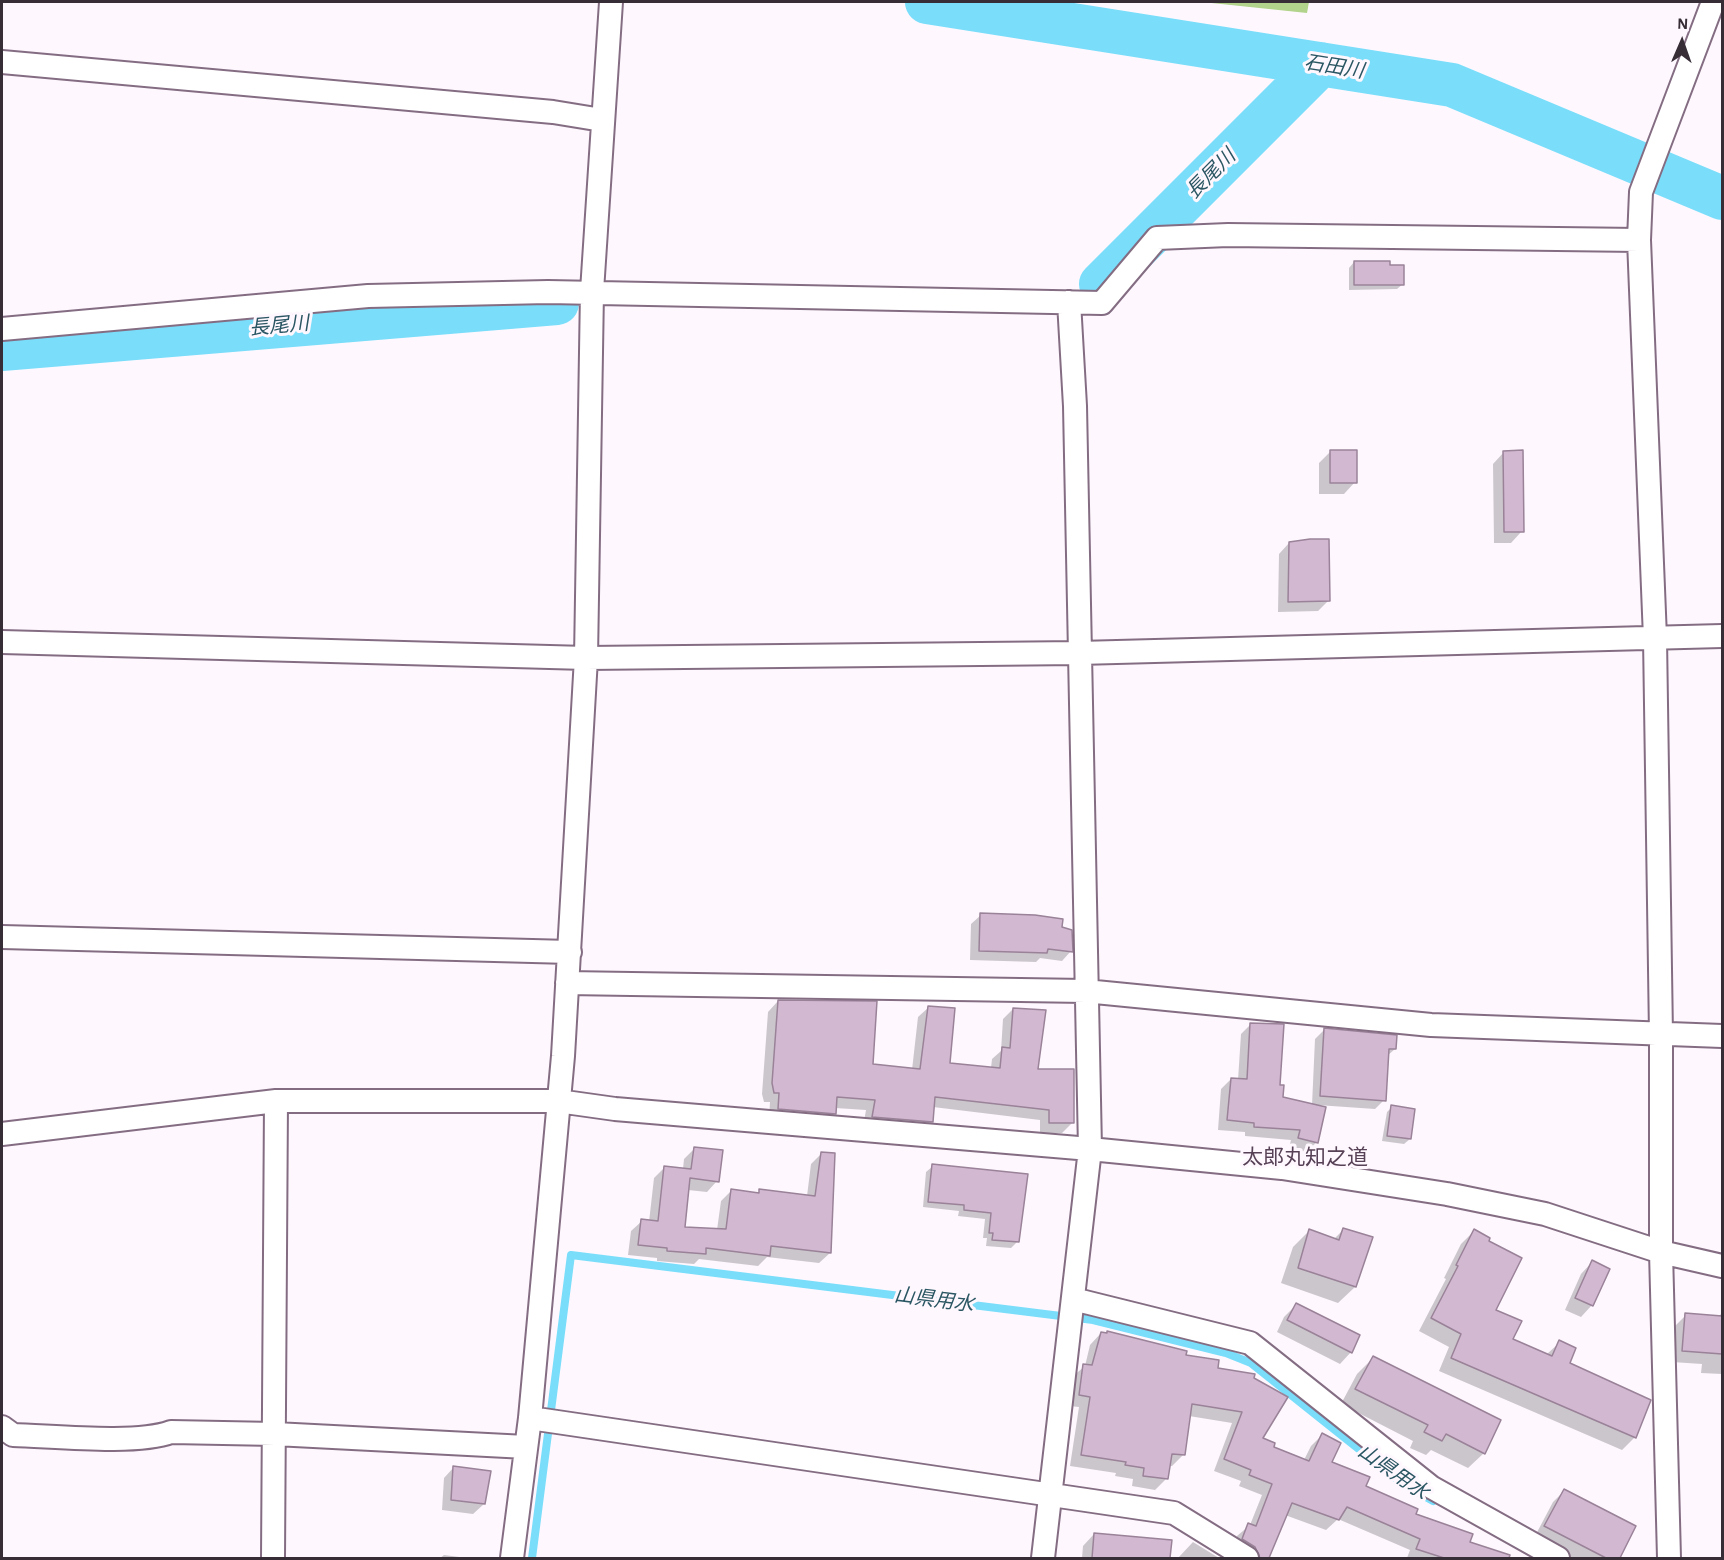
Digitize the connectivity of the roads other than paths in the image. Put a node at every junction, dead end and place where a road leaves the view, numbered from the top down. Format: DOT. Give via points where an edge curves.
graph roads {
  1 [pos="611,2"];
  2 [pos="1713,2"];
  3 [pos="2,62"];
  4 [pos="602,120"];
  5 [pos="1639,240"];
  6 [pos="592,291"];
  7 [pos="1069,302"];
  8 [pos="2,329"];
  9 [pos="1722,636"];
  10 [pos="1655,638"];
  11 [pos="2,642"];
  12 [pos="1079,653"];
  13 [pos="586,658"];
  14 [pos="2,937"];
  15 [pos="570,952"];
  16 [pos="567,982"];
  17 [pos="1085,991"];
  18 [pos="1661,1035"];
  19 [pos="1722,1036"];
  20 [pos="276,1101"];
  21 [pos="558,1101"];
  22 [pos="2,1134"];
  23 [pos="1090,1149"];
  24 [pos="1661,1252"];
  25 [pos="1722,1266"];
  26 [pos="1072,1312"];
  27 [pos="531,1418"];
  28 [pos="2,1427"];
  29 [pos="275,1434"];
  30 [pos="526,1447"];
  31 [pos="1052,1494"];
  32 [pos="273,1558"];
  33 [pos="512,1558"];
  34 [pos="1043,1558"];
  35 [pos="1247,1558"];
  36 [pos="1558,1558"];
  37 [pos="1669,1558"];
  1 -- 4 [label="street"];
  2 -- 5 [label="street" via="1641,192"];
  3 -- 4 [label="street" via="553,112"];
  4 -- 6 [label="street"];
  5 -- 7 [label="street" via="1228,235 1157,238 1102,303"];
  5 -- 10 [label="street"];
  6 -- 7 [label="street"];
  6 -- 8 [label="street" via="368,296"];
  6 -- 13 [label="street"];
  7 -- 12 [label="street" via="1075,406"];
  9 -- 10 [label="street"];
  10 -- 12 [label="street"];
  10 -- 18 [label="street"];
  11 -- 13 [label="street"];
  12 -- 13 [label="street"];
  12 -- 17 [label="street"];
  13 -- 15 [label="street"];
  14 -- 15 [label="street"];
  15 -- 16 [label="street"];
  16 -- 17 [label="street"];
  16 -- 21 [label="street"];
  17 -- 18 [label="street" via="1431,1025"];
  17 -- 23 [label="street"];
  18 -- 19 [label="street"];
  18 -- 24 [label="street"];
  20 -- 21 [label="street"];
  20 -- 22 [label="street"];
  20 -- 29 [label="street"];
  21 -- 23 [label="street"];
  21 -- 27 [label="street"];
  23 -- 24 [label="street" via="1282,1168 1447,1194 1545,1214"];
  23 -- 26 [label="street"];
  24 -- 25 [label="street"];
  24 -- 37 [label="street"];
  26 -- 31 [label="street"];
  26 -- 36 [label="street" via="1250,1343 1431,1487"];
  27 -- 30 [label="street"];
  27 -- 31 [label="street"];
  28 -- 29 [label="street" via="13,1435"];
  29 -- 30 [label="street"];
  29 -- 32 [label="street"];
  30 -- 33 [label="street"];
  31 -- 34 [label="street"];
  31 -- 35 [label="street" via="1174,1513"];
}
